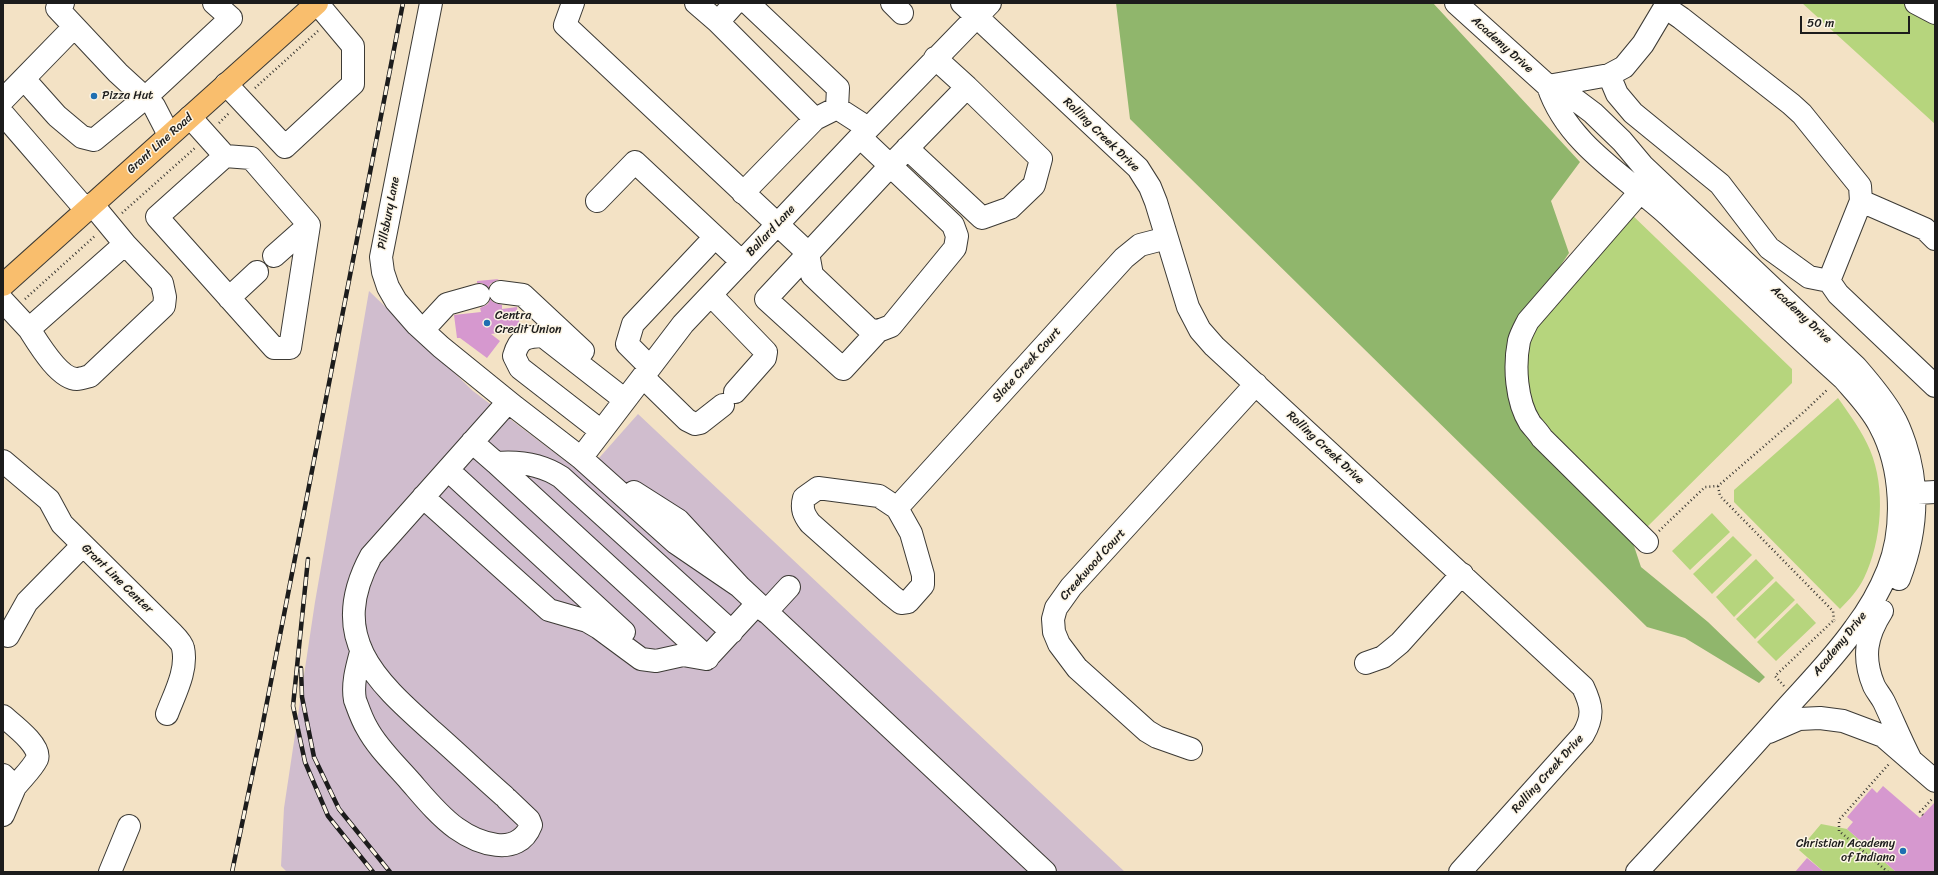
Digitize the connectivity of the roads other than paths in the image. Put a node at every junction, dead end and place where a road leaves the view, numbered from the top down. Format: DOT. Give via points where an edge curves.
graph roads {
  1 [pos="63,3"];
  2 [pos="214,3"];
  3 [pos="431,3"];
  4 [pos="574,3"];
  5 [pos="696,3"];
  6 [pos="735,3"];
  7 [pos="748,3"];
  8 [pos="1456,3"];
  9 [pos="1916,3"];
  10 [pos="1666,5"];
  11 [pos="976,7"];
  12 [pos="324,11"];
  13 [pos="1935,13"];
  14 [pos="718,22"];
  15 [pos="74,27"];
  16 [pos="935,58"];
  17 [pos="1609,75"];
  18 [pos="24,78"];
  19 [pos="226,84"];
  20 [pos="1548,86"];
  21 [pos="967,88"];
  22 [pos="145,98"];
  23 [pos="3,100"];
  24 [pos="837,108"];
  25 [pos="3,114"];
  26 [pos="190,117"];
  27 [pos="815,119"];
  28 [pos="864,133"];
  29 [pos="169,135"];
  30 [pos="275,136"];
  31 [pos="907,148"];
  32 [pos="225,156"];
  33 [pos="251,158"];
  34 [pos="890,166"];
  35 [pos="1643,166"];
  36 [pos="1634,186"];
  37 [pos="743,193"];
  38 [pos="597,201"];
  39 [pos="1862,201"];
  40 [pos="89,207"];
  41 [pos="777,225"];
  42 [pos="309,226"];
  43 [pos="1932,228"];
  44 [pos="715,236"];
  45 [pos="1167,238"];
  46 [pos="126,244"];
  47 [pos="808,253"];
  48 [pos="274,256"];
  49 [pos="742,262"];
  50 [pos="257,272"];
  51 [pos="1829,281"];
  52 [pos="3,285"];
  53 [pos="500,292"];
  54 [pos="479,295"];
  55 [pos="711,295"];
  56 [pos="229,298"];
  57 [pos="8,306"];
  58 [pos="29,329"];
  59 [pos="423,330"];
  60 [pos="878,331"];
  61 [pos="637,384"];
  62 [pos="1256,384"];
  63 [pos="1935,386"];
  64 [pos="508,402"];
  65 [pos="601,431"];
  66 [pos="472,442"];
  67 [pos="581,458"];
  68 [pos="3,461"];
  69 [pos="496,463"];
  70 [pos="448,470"];
  71 [pos="1916,493"];
  72 [pos="423,497"];
  73 [pos="897,508"];
  74 [pos="1647,542"];
  75 [pos="83,545"];
  76 [pos="1462,574"];
  77 [pos="789,587"];
  78 [pos="762,608"];
  79 [pos="732,632"];
  80 [pos="1853,632"];
  81 [pos="8,636"];
  82 [pos="361,652"];
  83 [pos="708,658"];
  84 [pos="656,661"];
  85 [pos="1366,663"];
  86 [pos="1873,708"];
  87 [pos="167,714"];
  88 [pos="3,716"];
  89 [pos="1893,723"];
  90 [pos="1860,726"];
  91 [pos="1763,734"];
  92 [pos="1191,750"];
  93 [pos="1901,760"];
  94 [pos="9,781"];
  95 [pos="1935,781"];
  96 [pos="3,815"];
  97 [pos="129,826"];
  98 [pos="110,872"];
  99 [pos="1046,872"];
  100 [pos="1460,872"];
  101 [pos="1637,872"];
  1 -- 15 [label="street" via="57,8"];
  2 -- 22 [label="street" via="231,18"];
  3 -- 59 [label="street, Pillsbury Lane" via="381,257 382,272 388,287 399,305"];
  4 -- 37 [label="street" via="565,25"];
  5 -- 14 [label="street"];
  6 -- 14 [label="street"];
  7 -- 24 [label="street" via="838,88"];
  8 -- 20 [label="street, Academy Drive"];
  9 -- 13 [label="street"];
  10 -- 17 [label="street" via="1653,29 1629,61 1624,67"];
  10 -- 39 [label="street" via="1802,114 1860,186"];
  11 -- 16 [label="street, Ballard Lane"];
  11 -- 45 [label="street, Rolling Creek Drive" via="1138,168 1152,192"];
  12 -- 19 [label="main road, Grant Line Road"];
  12 -- 30 [label="street" via="353,46 353,84 285,147"];
  14 -- 27 [label="street"];
  15 -- 18 [label="street"];
  15 -- 22 [label="street"];
  16 -- 21 [label="street"];
  16 -- 28 [label="street, Ballard Lane"];
  17 -- 20 [label="street"];
  17 -- 51 [label="street" via="1617,94 1633,113 1720,184 1769,248 1809,277"];
  18 -- 22 [label="street" via="57,116 82,137 94,140"];
  18 -- 23 [label="street"];
  19 -- 26 [label="main road, Grant Line Road"];
  19 -- 30 [label="street"];
  20 -- 35 [label="street, Academy Drive" via="1573,98 1593,113"];
  20 -- 36 [label="street, Academy Drive" via="1554,104 1565,121 1606,164"];
  21 -- 31 [label="street"];
  21 -- 31 [label="street" via="1041,159 1034,185 1010,208 982,218"];
  22 -- 29 [label="street" via="154,106"];
  24 -- 27 [label="street"];
  24 -- 28 [label="street"];
  25 -- 40 [label="street"];
  26 -- 29 [label="main road, Grant Line Road"];
  26 -- 32 [label="street"];
  27 -- 37 [label="street"];
  28 -- 34 [label="street"];
  28 -- 41 [label="street, Ballard Lane"];
  29 -- 40 [label="main road, Grant Line Road"];
  30 -- 33 [label="street"];
  31 -- 34 [label="street"];
  32 -- 33 [label="street"];
  32 -- 56 [label="street" via="157,216"];
  33 -- 42 [label="street"];
  34 -- 47 [label="street"];
  34 -- 60 [label="street" via="953,225 958,236 955,248 896,320"];
  35 -- 36 [label="street"];
  35 -- 71 [label="street, Academy Drive" via="1872,385 1894,417 1902,436 1910,460"];
  36 -- 71 [label="street, Academy Drive" via="1841,376 1880,425 1894,464"];
  36 -- 74 [label="street" via="1528,321 1520,340 1517,364 1518,387 1530,423"];
  37 -- 41 [label="street"];
  38 -- 44 [label="street" via="634,162"];
  39 -- 43 [label="street"];
  39 -- 51 [label="street"];
  40 -- 46 [label="street" via="110,223"];
  40 -- 52 [label="main road, Grant Line Road"];
  41 -- 47 [label="street"];
  41 -- 49 [label="street, Ballard Lane"];
  42 -- 48 [label="street"];
  42 -- 56 [label="street" via="290,348 274,348"];
  44 -- 49 [label="street"];
  44 -- 61 [label="street" via="632,324 627,344"];
  45 -- 62 [label="street, Rolling Creek Drive" via="1185,300 1195,322 1214,346"];
  45 -- 73 [label="street, Slate Creek Court" via="1140,246 1124,258"];
  46 -- 58 [label="street"];
  46 -- 58 [label="street" via="162,283 164,306 90,376 76,379 66,375 53,364"];
  47 -- 60 [label="street" via="812,275 870,330"];
  47 -- 60 [label="street" via="766,299 843,369"];
  49 -- 55 [label="street, Ballard Lane"];
  50 -- 56 [label="street"];
  51 -- 63 [label="street" via="1838,294"];
  53 -- 61 [label="street" via="523,296"];
  54 -- 59 [label="street" via="447,304"];
  55 -- 61 [label="street, Ballard Lane" via="683,324"];
  55 -- 61 [label="street" via="766,352 765,358 729,399 700,423 694,424 687,420"];
  57 -- 58 [label="street"];
  59 -- 64 [label="street, Pillsbury Lane"];
  61 -- 65 [label="street, Ballard Lane"];
  61 -- 65 [label="street" via="543,336 528,336 518,344 514,356 520,368"];
  62 -- 76 [label="street, Rolling Creek Drive"];
  62 -- 92 [label="street, Creekwood Court" via="1072,587 1056,608 1053,619 1054,632 1059,644 1077,668 1147,731"];
  64 -- 66 [label="street"];
  64 -- 67 [label="street, Pillsbury Lane"];
  65 -- 67 [label="street, Ballard Lane"];
  66 -- 69 [label="street"];
  66 -- 70 [label="street"];
  67 -- 78 [label="street, Pillsbury Lane" via="678,520"];
  68 -- 75 [label="street, Grant Line Center" via="49,500 62,524"];
  69 -- 79 [label="street" via="523,462 561,477"];
  69 -- 83 [label="street"];
  70 -- 72 [label="street"];
  70 -- 84 [label="street"];
  71 -- 80 [label="street, Academy Drive" via="1896,535 1888,570"];
  71 -- 89 [label="street, Academy Drive" via="1913,531 1905,565 1895,591 1868,636 1869,672"];
  72 -- 82 [label="street" via="382,542 360,576 354,612"];
  72 -- 84 [label="street" via="549,610 587,621 641,659"];
  73 -- 73 [label="street" via="911,533 923,575 922,585 917,594 908,602 901,603 810,523 802,505 804,498 818,488 878,496"];
  75 -- 81 [label="street" via="27,602"];
  75 -- 87 [label="street, Grant Line Center" via="172,632 183,646 184,662 180,681"];
  76 -- 85 [label="street" via="1400,643 1383,657"];
  76 -- 100 [label="street, Rolling Creek Drive" via="1583,687 1591,712 1589,724 1583,735"];
  77 -- 78 [label="street"];
  78 -- 79 [label="street"];
  78 -- 99 [label="street, Pillsbury Lane"];
  79 -- 83 [label="street"];
  80 -- 86 [label="street" via="1852,656 1856,676"];
  80 -- 91 [label="street, Academy Drive"];
  82 -- 82 [label="street" via="382,684 399,702 529,820 531,825 524,838 510,846 479,841 455,827 383,750 367,728 355,699 355,677"];
  83 -- 84 [label="street" via="683,655"];
  86 -- 89 [label="street"];
  86 -- 90 [label="street" via="1873,720 1868,725"];
  88 -- 94 [label="street" via="34,745 37,752 37,758"];
  89 -- 93 [label="street, Academy Drive"];
  90 -- 91 [label="street, Academy Drive" via="1820,718 1799,719"];
  90 -- 93 [label="street, Academy Drive" via="1883,736"];
  91 -- 101 [label="street, Academy Drive"];
  93 -- 95 [label="street, Academy Drive"];
  94 -- 96 [label="street"];
  97 -- 98 [label="street"];
}
